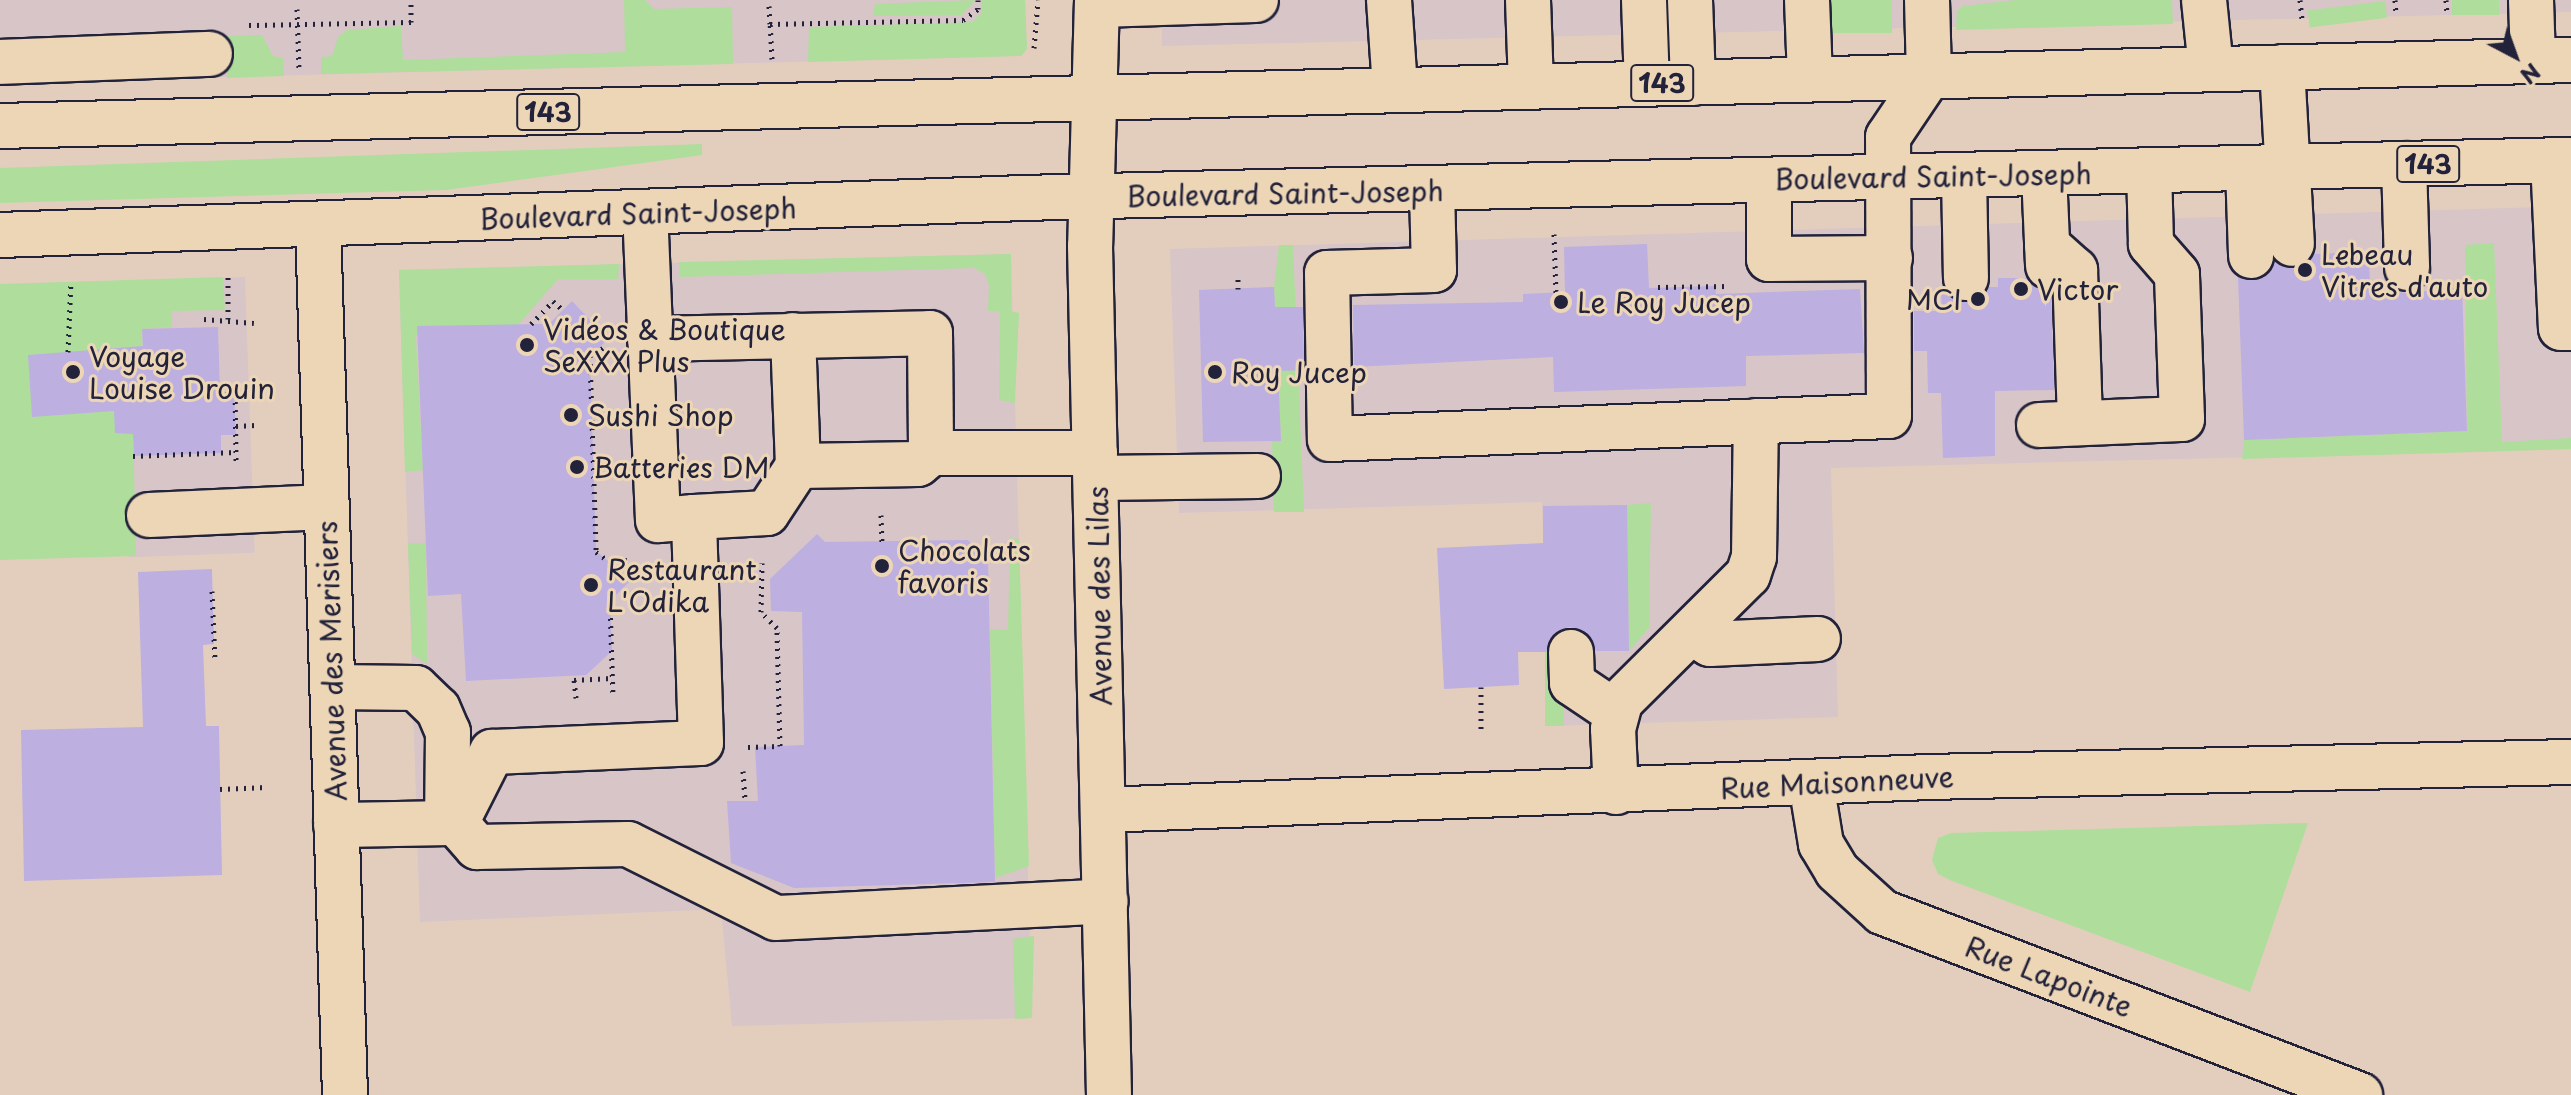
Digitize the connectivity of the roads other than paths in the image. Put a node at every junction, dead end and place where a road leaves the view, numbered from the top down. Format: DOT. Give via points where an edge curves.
graph roads {
  1 [pos="1256,0"];
  2 [pos="1389,0"];
  3 [pos="1528,0"];
  4 [pos="1644,0"];
  5 [pos="1690,0"];
  6 [pos="1807,0"];
  7 [pos="1927,0"];
  8 [pos="2204,0"];
  9 [pos="2531,0"];
  10 [pos="1098,3"];
  11 [pos="210,54"];
  12 [pos="2552,61"];
  13 [pos="0,62"];
  14 [pos="2282,67"];
  15 [pos="2211,69"];
  16 [pos="1929,76"];
  17 [pos="1810,79"];
  18 [pos="1693,83"];
  19 [pos="1647,84"];
  20 [pos="1531,86"];
  21 [pos="1395,89"];
  22 [pos="1096,98"];
  23 [pos="0,126"];
  24 [pos="2562,160"];
  25 [pos="2404,164"];
  26 [pos="2266,168"];
  27 [pos="2149,170"];
  28 [pos="2044,173"];
  29 [pos="1964,176"];
  30 [pos="1889,177"];
  31 [pos="1769,180"];
  32 [pos="1432,189"];
  33 [pos="1091,198"];
  34 [pos="645,213"];
  35 [pos="318,226"];
  36 [pos="0,235"];
  37 [pos="2272,250"];
  38 [pos="1890,258"];
  39 [pos="2407,268"];
  40 [pos="1966,278"];
  41 [pos="2571,328"];
  42 [pos="793,335"];
  43 [pos="650,339"];
  44 [pos="1756,421"];
  45 [pos="931,453"];
  46 [pos="798,466"];
  47 [pos="1096,466"];
  48 [pos="1258,476"];
  49 [pos="326,507"];
  50 [pos="149,515"];
  51 [pos="694,517"];
  52 [pos="1692,633"];
  53 [pos="1818,639"];
  54 [pos="1571,652"];
  55 [pos="332,687"];
  56 [pos="1615,712"];
  57 [pos="2571,762"];
  58 [pos="1811,783"];
  59 [pos="1616,792"];
  60 [pos="1104,810"];
  61 [pos="452,823"];
  62 [pos="336,825"];
  63 [pos="1106,901"];
  64 [pos="345,1095"];
  65 [pos="1109,1095"];
  66 [pos="2360,1095"];
  1 -- 10 [label="main road"];
  2 -- 21 [label="main road"];
  3 -- 20 [label="main road"];
  4 -- 19 [label="main road"];
  5 -- 18 [label="main road"];
  6 -- 17 [label="main road"];
  7 -- 16 [label="main road"];
  8 -- 15 [label="main road"];
  9 -- 12 [label="main road"];
  10 -- 22 [label="main road, Avenue des Lilas"];
  11 -- 13 [label="main road"];
  12 -- 14 [label="main road, 143"];
  14 -- 15 [label="main road, 143"];
  14 -- 26 [label="main road"];
  15 -- 16 [label="main road, 143"];
  16 -- 17 [label="main road, 143"];
  16 -- 30 [label="main road" via="1888,137"];
  17 -- 18 [label="main road, 143"];
  18 -- 19 [label="main road, 143"];
  19 -- 20 [label="main road, 143"];
  20 -- 21 [label="main road, 143"];
  21 -- 22 [label="main road, 143"];
  22 -- 23 [label="main road, 143"];
  22 -- 33 [label="main road, Avenue des Lilas"];
  24 -- 25 [label="main road, Boulevard Saint-Joseph / 143"];
  24 -- 41 [label="main road" via="2561,328"];
  25 -- 26 [label="main road, Boulevard Saint-Joseph / 143"];
  25 -- 39 [label="main road"];
  26 -- 27 [label="main road, Boulevard Saint-Joseph / 143"];
  26 -- 37 [label="main road"];
  27 -- 28 [label="main road, Boulevard Saint-Joseph / 143"];
  27 -- 28 [label="main road" via="2151,244 2177,274 2182,419 2060,424 2075,270 2047,256"];
  28 -- 29 [label="main road, Boulevard Saint-Joseph / 143"];
  29 -- 30 [label="main road, Boulevard Saint-Joseph / 143"];
  29 -- 40 [label="main road"];
  30 -- 31 [label="main road, Boulevard Saint-Joseph / 143"];
  30 -- 38 [label="main road"];
  31 -- 32 [label="main road, Boulevard Saint-Joseph / 143"];
  31 -- 38 [label="main road" via="1769,259"];
  32 -- 33 [label="main road, Boulevard Saint-Joseph / 143"];
  32 -- 44 [label="main road" via="1434,270 1327,273 1330,439"];
  33 -- 34 [label="main road, Boulevard Saint-Joseph / 143"];
  33 -- 47 [label="main road, Avenue des Lilas"];
  34 -- 35 [label="main road, Boulevard Saint-Joseph / 143"];
  34 -- 43 [label="main road"];
  35 -- 36 [label="main road, Boulevard Saint-Joseph / 143"];
  35 -- 49 [label="main road, Avenue des Merisiers"];
  38 -- 44 [label="main road" via="1889,416"];
  42 -- 43 [label="main road"];
  42 -- 45 [label="main road" via="930,333"];
  42 -- 46 [label="main road"];
  43 -- 51 [label="main road" via="658,520"];
  44 -- 52 [label="main road" via="1754,557 1735,592"];
  45 -- 46 [label="main road" via="918,464"];
  45 -- 47 [label="main road"];
  46 -- 51 [label="main road" via="767,513"];
  47 -- 48 [label="main road"];
  47 -- 60 [label="main road, Avenue des Lilas"];
  49 -- 50 [label="main road"];
  49 -- 55 [label="main road, Avenue des Merisiers"];
  51 -- 61 [label="main road" via="701,743 492,752"];
  52 -- 53 [label="main road" via="1710,644"];
  52 -- 56 [label="main road"];
  54 -- 56 [label="main road" via="1572,683"];
  55 -- 61 [label="main road" via="416,688 438,709 448,732"];
  55 -- 62 [label="main road, Avenue des Merisiers"];
  56 -- 59 [label="main road"];
  57 -- 58 [label="main road, Rue Maisonneuve"];
  58 -- 59 [label="main road, Rue Maisonneuve"];
  58 -- 66 [label="main road, Rue Lapointe" via="1821,844 1837,871 1882,912"];
  59 -- 60 [label="main road, Rue Maisonneuve"];
  60 -- 63 [label="main road, Avenue des Lilas"];
  61 -- 62 [label="main road"];
  61 -- 63 [label="main road" via="477,847 628,844 776,918"];
  62 -- 64 [label="main road, Avenue des Merisiers"];
  63 -- 65 [label="main road, Avenue des Lilas"];
}
